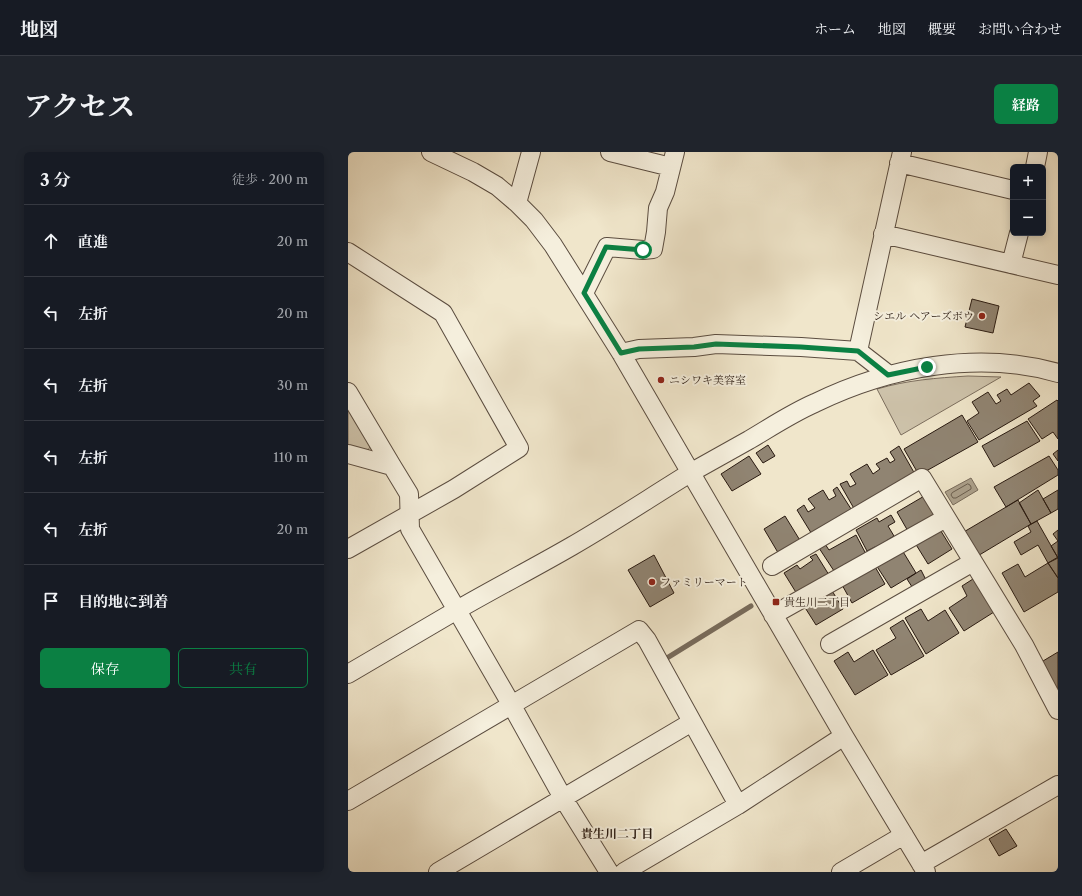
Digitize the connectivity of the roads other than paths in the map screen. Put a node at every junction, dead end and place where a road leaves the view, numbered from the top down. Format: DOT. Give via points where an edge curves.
graph roads {
  1 [pos="431,152"];
  2 [pos="531,152"];
  3 [pos="610,152"];
  4 [pos="1038,152"];
  5 [pos="900,158"];
  6 [pos="673,160"];
  7 [pos="1035,164"];
  8 [pos="1010,189"];
  9 [pos="517,203"];
  10 [pos="883,234"];
  11 [pos="1018,236"];
  12 [pos="348,252"];
  13 [pos="1011,264"];
  14 [pos="1058,275"];
  15 [pos="584,293"];
  16 [pos="858,351"];
  17 [pos="621,353"];
  18 [pos="1058,373"];
  19 [pos="888,375"];
  20 [pos="348,392"];
  21 [pos="348,454"];
  22 [pos="392,466"];
  23 [pos="691,473"];
  24 [pos="410,513"];
  25 [pos="946,518"];
  26 [pos="348,549"];
  27 [pos="973,562"];
  28 [pos="772,566"];
  29 [pos="457,610"];
  30 [pos="773,615"];
  31 [pos="830,644"];
  32 [pos="348,674"];
  33 [pos="511,704"];
  34 [pos="1058,710"];
  35 [pos="692,722"];
  36 [pos="844,736"];
  37 [pos="1058,785"];
  38 [pos="563,798"];
  39 [pos="348,801"];
  40 [pos="738,805"];
  41 [pos="904,835"];
  42 [pos="923,868"];
  43 [pos="438,872"];
  44 [pos="609,872"];
  45 [pos="624,872"];
  46 [pos="841,872"];
  1 -- 9 [label="street" via="497,186"];
  2 -- 9 [label="street"];
  3 -- 6 [label="street"];
  4 -- 7 [label="street"];
  5 -- 8 [label="street"];
  5 -- 10 [label="street"];
  6 -- 15 [label="street" via="658,208 653,249 606,247"];
  9 -- 15 [label="street" via="553,245"];
  10 -- 13 [label="street"];
  10 -- 16 [label="street"];
  11 -- 13 [label="street"];
  12 -- 24 [label="street" via="443,313 519,448"];
  13 -- 14 [label="street"];
  15 -- 17 [label="street"];
  16 -- 17 [label="street" via="716,344 639,349"];
  16 -- 19 [label="street"];
  17 -- 23 [label="street"];
  18 -- 19 [label="street" via="1028,367 978,363 927,367"];
  19 -- 23 [label="street" via="814,403"];
  20 -- 22 [label="street"];
  21 -- 22 [label="street"];
  22 -- 24 [label="street" via="409,494"];
  23 -- 29 [label="street" via="572,546"];
  23 -- 30 [label="street"];
  24 -- 26 [label="street"];
  24 -- 29 [label="street" via="410,529"];
  25 -- 27 [label="street"];
  25 -- 28 [label="street" via="922,478"];
  25 -- 30 [label="street"];
  27 -- 31 [label="street"];
  27 -- 34 [label="street" via="1024,645"];
  29 -- 32 [label="street"];
  29 -- 33 [label="street"];
  30 -- 36 [label="street"];
  33 -- 35 [label="street" via="638,630 647,640"];
  33 -- 38 [label="street"];
  33 -- 39 [label="street"];
  35 -- 38 [label="street"];
  35 -- 40 [label="street"];
  36 -- 40 [label="street"];
  36 -- 41 [label="street"];
  37 -- 42 [label="street"];
  38 -- 43 [label="street"];
  38 -- 44 [label="street"];
  40 -- 45 [label="street"];
  41 -- 42 [label="street"];
  41 -- 46 [label="street"];
}
